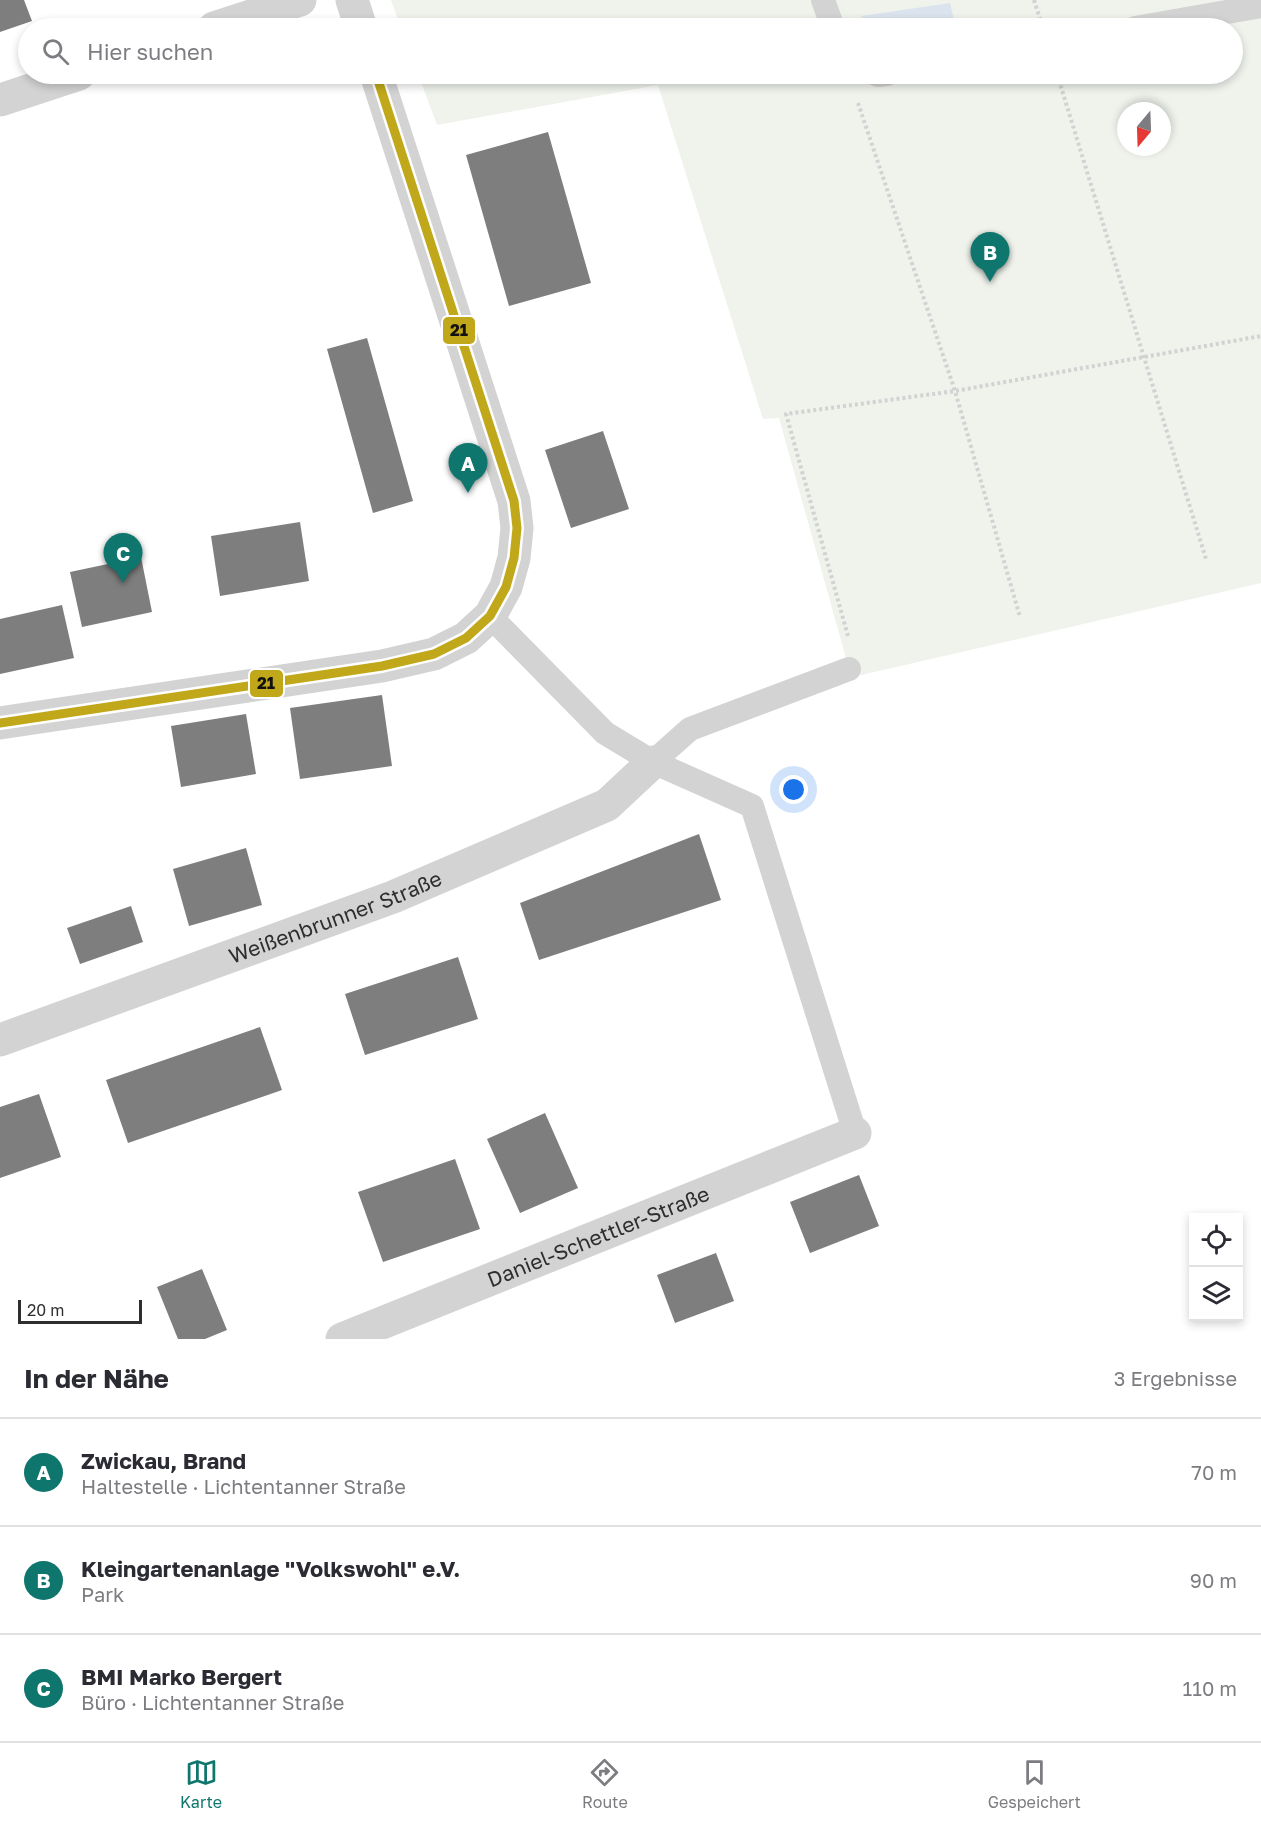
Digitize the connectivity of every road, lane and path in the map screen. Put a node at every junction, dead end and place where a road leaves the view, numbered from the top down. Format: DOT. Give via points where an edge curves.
graph roads {
  1 [pos="300,0"];
  2 [pos="352,0"];
  3 [pos="823,0"];
  4 [pos="1034,0"];
  5 [pos="1261,6"];
  6 [pos="245,18"];
  7 [pos="358,18"];
  8 [pos="829,18"];
  9 [pos="1040,18"];
  10 [pos="1193,18"];
  11 [pos="49,84"];
  12 [pos="379,84"];
  13 [pos="1060,84"];
  14 [pos="856,96"];
  15 [pos="0,100"];
  16 [pos="1261,336"];
  17 [pos="1144,357"];
  18 [pos="955,391"];
  19 [pos="1206,559"];
  20 [pos="490,616"];
  21 [pos="1020,617"];
  22 [pos="849,669"];
  23 [pos="0,723"];
  24 [pos="653,762"];
  25 [pos="0,1040"];
  26 [pos="855,1133"];
  27 [pos="342,1339"];
  1 -- 6 [label="street"];
  2 -- 7 [label="street"];
  3 -- 8 [label="lane"];
  4 -- 9 [label="path"];
  5 -- 10 [label="lane"];
  11 -- 15 [label="street"];
  12 -- 20 [label="street" via="514,501 514,558 506,587"];
  13 -- 17 [label="path"];
  14 -- 18 [label="path"];
  16 -- 17 [label="path"];
  17 -- 18 [label="path"];
  17 -- 19 [label="path"];
  18 -- 21 [label="path"];
  18 -- 22 [label="path" via="786,414 854,658"];
  20 -- 23 [label="street" via="466,638 434,654 382,666"];
  20 -- 24 [label="lane" via="605,733"];
  22 -- 24 [label="lane" via="690,729"];
  24 -- 25 [label="street, Weißenbrunner Straße" via="607,805 404,893"];
  24 -- 26 [label="lane" via="752,806"];
  26 -- 27 [label="street, Daniel-Schettler-Straße"];
}
